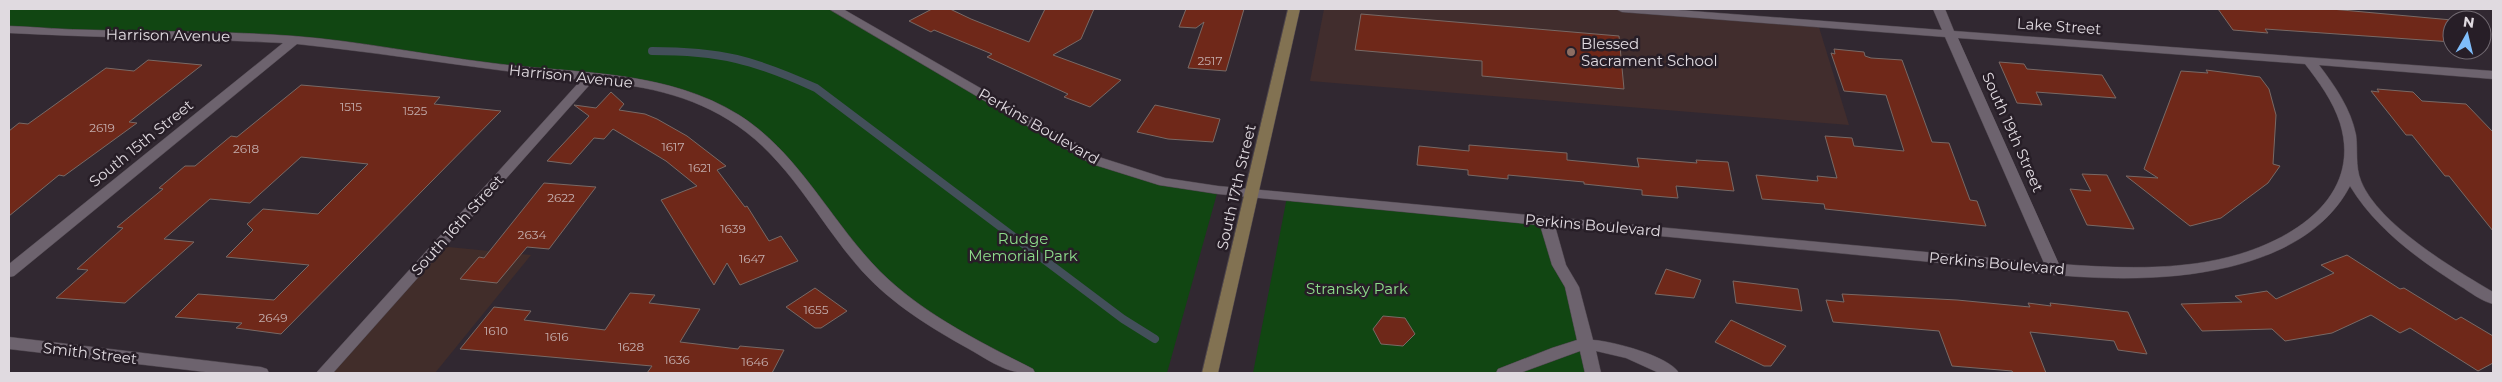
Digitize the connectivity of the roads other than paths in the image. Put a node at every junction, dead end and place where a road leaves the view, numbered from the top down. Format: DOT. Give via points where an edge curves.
graph roads {
  1 [pos="835,9"];
  2 [pos="1294,9"];
  3 [pos="1622,9"];
  4 [pos="1939,9"];
  5 [pos="9,29"];
  6 [pos="1950,34"];
  7 [pos="294,40"];
  8 [pos="2309,61"];
  9 [pos="2493,75"];
  10 [pos="589,78"];
  11 [pos="2350,162"];
  12 [pos="1251,194"];
  13 [pos="1546,221"];
  14 [pos="2054,269"];
  15 [pos="9,272"];
  16 [pos="2493,299"];
  17 [pos="9,343"];
  18 [pos="1587,344"];
  19 [pos="261,373"];
  20 [pos="324,373"];
  21 [pos="1027,373"];
  22 [pos="1210,373"];
  23 [pos="1504,373"];
  24 [pos="1593,373"];
  25 [pos="1671,373"];
  1 -- 12 [label="street, Perkins Boulevard" via="1097,161 1164,182"];
  2 -- 12 [label="main road, South 17th Street"];
  3 -- 6 [label="street, Lake Street"];
  4 -- 6 [label="street, South 19th Street"];
  5 -- 7 [label="street, Harrison Avenue"];
  6 -- 8 [label="street, Lake Street"];
  6 -- 14 [label="street, South 19th Street"];
  7 -- 10 [label="street, Harrison Avenue"];
  7 -- 15 [label="street, South 15th Street"];
  8 -- 9 [label="street, Lake Street"];
  8 -- 11 [label="street" via="2340,108 2348,132"];
  10 -- 20 [label="street, South 16th Street"];
  10 -- 21 [label="street, Harrison Avenue" via="654,85 728,113 764,140 879,279 920,313 968,343"];
  11 -- 14 [label="street, Perkins Boulevard" via="2338,195 2308,227 2282,243 2243,258 2160,271"];
  11 -- 16 [label="street" via="2355,183 2363,195 2397,232 2431,260"];
  12 -- 13 [label="street, Perkins Boulevard"];
  12 -- 22 [label="main road, South 17th Street"];
  13 -- 14 [label="street, Perkins Boulevard"];
  13 -- 18 [label="street" via="1559,265 1572,287"];
  17 -- 19 [label="street, Smith Street"];
  18 -- 23 [label="street"];
  18 -- 24 [label="street"];
  18 -- 25 [label="street" via="1628,353"];
}
